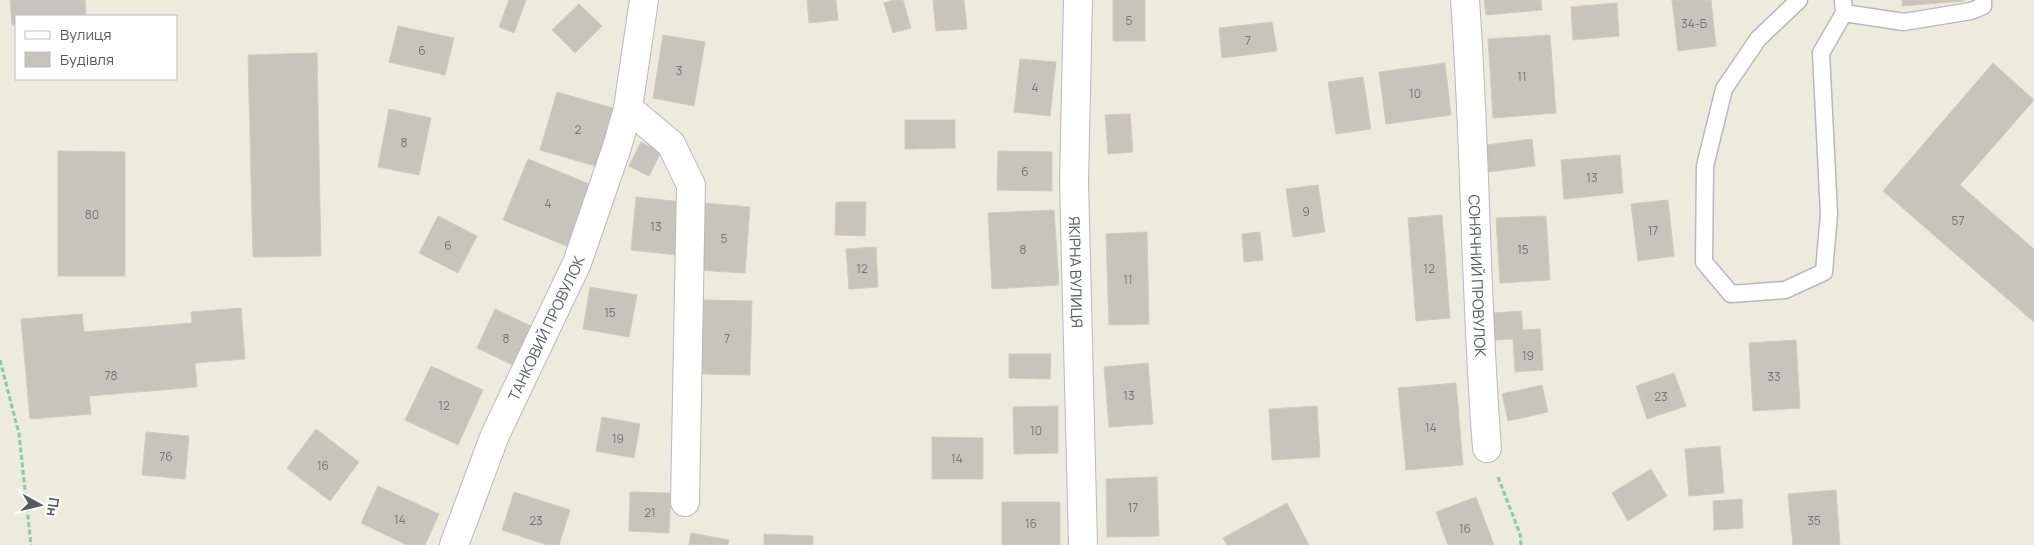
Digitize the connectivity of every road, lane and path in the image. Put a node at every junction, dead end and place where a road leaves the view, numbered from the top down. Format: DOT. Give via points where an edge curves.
graph roads {
  1 [pos="644,0"];
  2 [pos="1078,0"];
  3 [pos="1466,0"];
  4 [pos="1799,0"];
  5 [pos="1983,0"];
  6 [pos="1844,6"];
  7 [pos="628,108"];
  8 [pos="0,360"];
  9 [pos="1487,448"];
  10 [pos="685,502"];
  11 [pos="31,545"];
  12 [pos="454,545"];
  13 [pos="1083,545"];
  14 [pos="1521,545"];
  1 -- 7 [label="street, ТАНКОВИЙ ПРОВУЛОК"];
  2 -- 13 [label="street, ЯКІРНА ВУЛИЦЯ" via="1074,182"];
  3 -- 9 [label="street, СОНЯЧНИЙ ПРОВУЛОК" via="1480,360"];
  4 -- 6 [label="lane" via="1758,40 1724,89 1704,166 1704,262 1731,294 1785,290 1824,272 1829,214 1821,53"];
  5 -- 6 [label="lane" via="1984,6 1971,11 1904,22"];
  7 -- 10 [label="street" via="671,144 691,185"];
  7 -- 12 [label="street, ТАНКОВИЙ ПРОВУЛОК" via="618,147 577,263 495,435"];
  8 -- 11 [label="path" via="19,434"];
  9 -- 14 [label="path" via="1520,534"];
}
